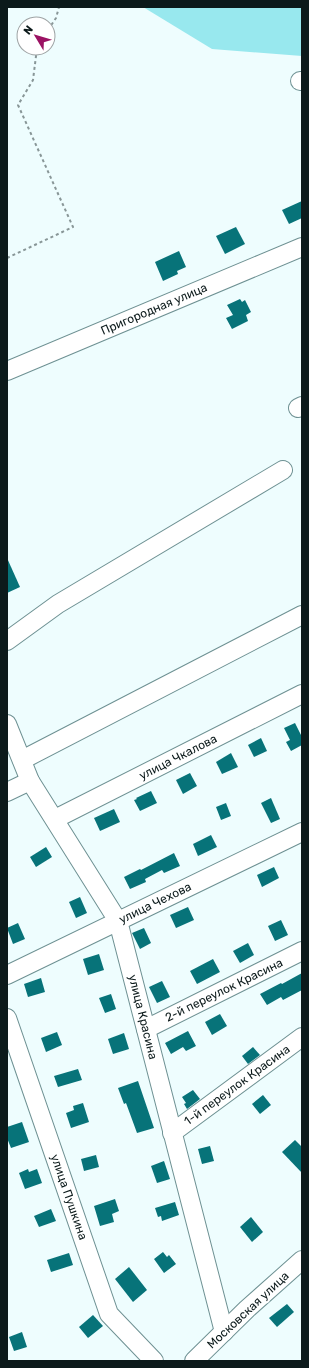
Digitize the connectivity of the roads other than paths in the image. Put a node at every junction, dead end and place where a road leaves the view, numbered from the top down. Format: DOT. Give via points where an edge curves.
graph roads {
  1 [pos="302,247"];
  2 [pos="7,371"];
  3 [pos="283,470"];
  4 [pos="302,616"];
  5 [pos="7,641"];
  6 [pos="302,694"];
  7 [pos="7,724"];
  8 [pos="22,760"];
  9 [pos="30,781"];
  10 [pos="7,792"];
  11 [pos="55,819"];
  12 [pos="302,832"];
  13 [pos="118,921"];
  14 [pos="302,951"];
  15 [pos="7,975"];
  16 [pos="7,1018"];
  17 [pos="146,1029"];
  18 [pos="302,1037"];
  19 [pos="172,1132"];
  20 [pos="302,1260"];
  21 [pos="224,1332"];
  22 [pos="154,1361"];
  23 [pos="194,1361"];
  1 -- 2 [label="street, Пригородная улица"];
  3 -- 5 [label="street" via="58,604"];
  4 -- 8 [label="street"];
  6 -- 11 [label="street, улица Чкалова"];
  7 -- 8 [label="street, улица Красина"];
  8 -- 9 [label="street, улица Красина"];
  9 -- 10 [label="street"];
  9 -- 11 [label="street, улица Красина"];
  11 -- 13 [label="street, улица Красина"];
  12 -- 13 [label="street, улица Чехова"];
  13 -- 15 [label="street, улица Чехова"];
  13 -- 17 [label="street, улица Красина"];
  14 -- 17 [label="street, 2-й переулок Красина"];
  16 -- 22 [label="street, улица Пушкина" via="109,1314"];
  17 -- 19 [label="street, улица Красина"];
  18 -- 19 [label="street, 1-й переулок Красина"];
  19 -- 21 [label="street, улица Красина"];
  20 -- 21 [label="street, Московская улица"];
  21 -- 23 [label="street, Московская улица"];
}
